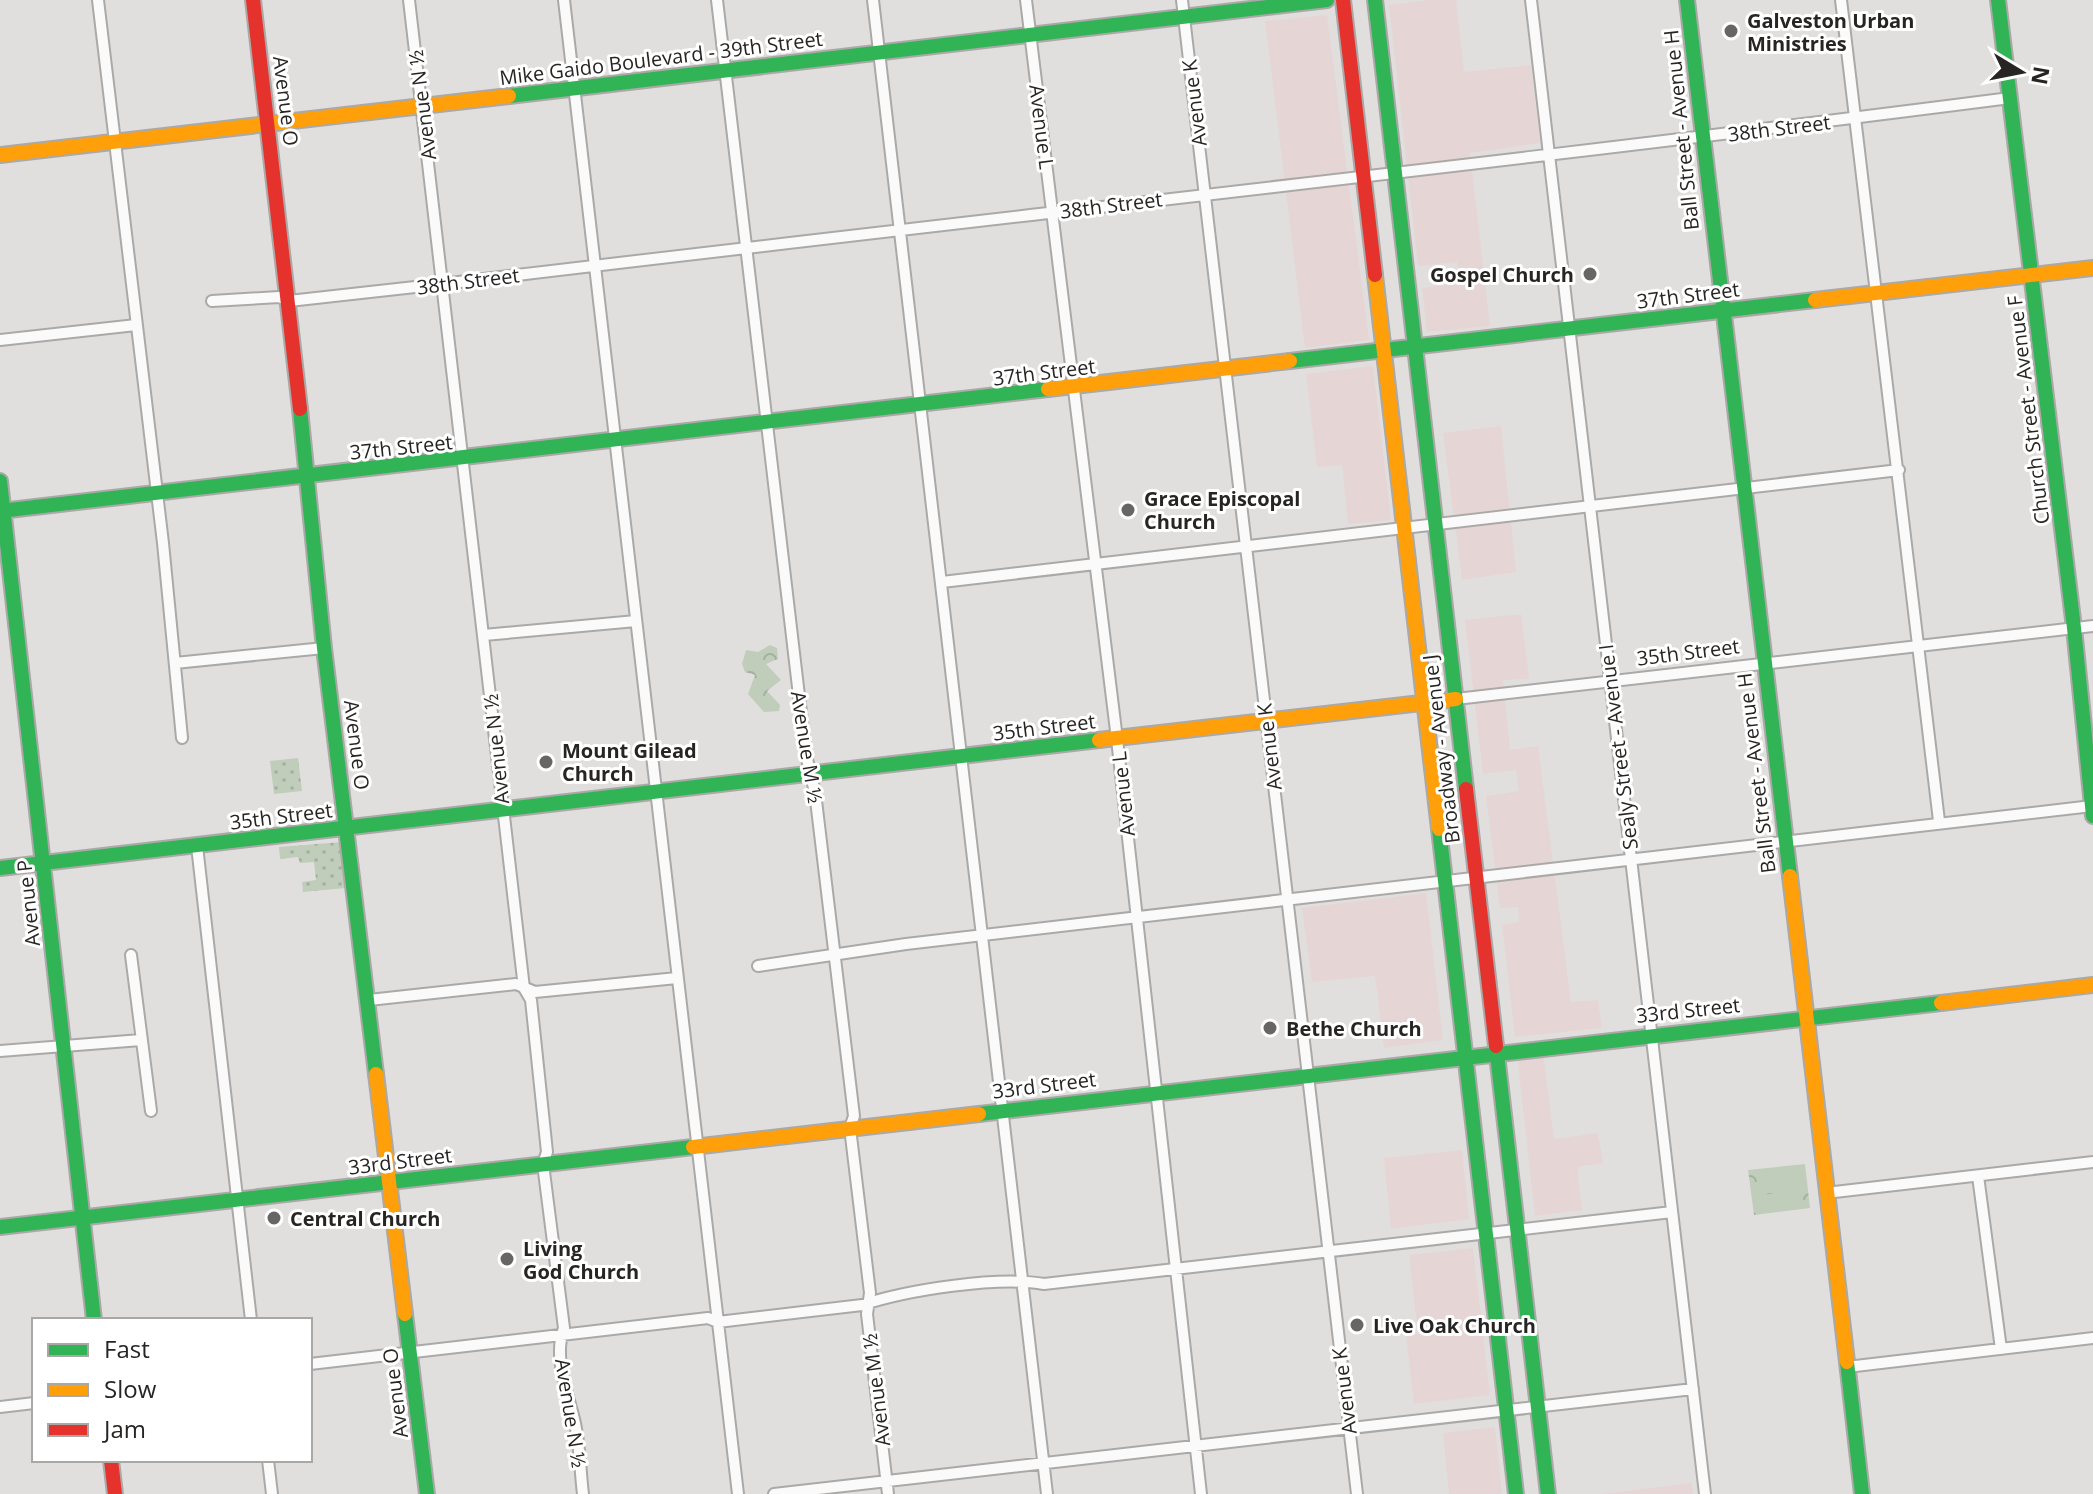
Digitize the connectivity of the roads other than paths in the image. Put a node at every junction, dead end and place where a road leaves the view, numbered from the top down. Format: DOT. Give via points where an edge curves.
graph roads {
  1 [pos="98,0"];
  2 [pos="253,0"];
  3 [pos="409,0"];
  4 [pos="564,0"];
  5 [pos="717,0"];
  6 [pos="873,0"];
  7 [pos="1026,0"];
  8 [pos="1182,0"];
  9 [pos="1327,0"];
  10 [pos="1343,0"];
  11 [pos="1375,0"];
  12 [pos="1531,0"];
  13 [pos="1687,0"];
  14 [pos="1841,0"];
  15 [pos="1998,0"];
  16 [pos="1184,17"];
  17 [pos="1030,35"];
  18 [pos="880,52"];
  19 [pos="725,70"];
  20 [pos="574,88"];
  21 [pos="2010,98"];
  22 [pos="422,105"];
  23 [pos="1856,118"];
  24 [pos="269,123"];
  25 [pos="1702,137"];
  26 [pos="114,142"];
  27 [pos="0,155"];
  28 [pos="1549,156"];
  29 [pos="1394,171"];
  30 [pos="1363,175"];
  31 [pos="1205,195"];
  32 [pos="1052,212"];
  33 [pos="900,230"];
  34 [pos="746,248"];
  35 [pos="594,266"];
  36 [pos="2093,268"];
  37 [pos="2032,275"];
  38 [pos="442,284"];
  39 [pos="1879,294"];
  40 [pos="212,301"];
  41 [pos="289,301"];
  42 [pos="1722,310"];
  43 [pos="136,325"];
  44 [pos="1569,329"];
  45 [pos="0,340"];
  46 [pos="1415,346"];
  47 [pos="1384,350"];
  48 [pos="1225,369"];
  49 [pos="1074,388"];
  50 [pos="921,406"];
  51 [pos="767,424"];
  52 [pos="615,442"];
  53 [pos="462,460"];
  54 [pos="1899,470"];
  55 [pos="308,476"];
  56 [pos="0,481"];
  57 [pos="1743,489"];
  58 [pos="157,495"];
  59 [pos="1590,507"];
  60 [pos="2,511"];
  61 [pos="1436,525"];
  62 [pos="1405,529"];
  63 [pos="1246,547"];
  64 [pos="1096,566"];
  65 [pos="942,582"];
  66 [pos="636,621"];
  67 [pos="2093,626"];
  68 [pos="2074,628"];
  69 [pos="484,635"];
  70 [pos="1919,646"];
  71 [pos="324,648"];
  72 [pos="175,663"];
  73 [pos="1763,664"];
  74 [pos="1610,682"];
  75 [pos="1456,699"];
  76 [pos="1425,703"];
  77 [pos="1266,722"];
  78 [pos="182,738"];
  79 [pos="1117,739"];
  80 [pos="963,757"];
  81 [pos="809,775"];
  82 [pos="656,792"];
  83 [pos="2092,806"];
  84 [pos="503,810"];
  85 [pos="2093,816"];
  86 [pos="1939,821"];
  87 [pos="347,828"];
  88 [pos="1784,841"];
  89 [pos="197,846"];
  90 [pos="1631,860"];
  91 [pos="43,863"];
  92 [pos="0,868"];
  93 [pos="1476,877"];
  94 [pos="1445,881"];
  95 [pos="1287,899"];
  96 [pos="1136,917"];
  97 [pos="984,935"];
  98 [pos="834,953"];
  99 [pos="131,955"];
  100 [pos="758,966"];
  101 [pos="677,978"];
  102 [pos="2093,985"];
  103 [pos="524,988"];
  104 [pos="369,1000"];
  105 [pos="1805,1017"];
  106 [pos="1651,1034"];
  107 [pos="141,1040"];
  108 [pos="63,1045"];
  109 [pos="0,1051"];
  110 [pos="1497,1052"];
  111 [pos="1466,1056"];
  112 [pos="1308,1075"];
  113 [pos="1156,1093"];
  114 [pos="1004,1110"];
  115 [pos="151,1111"];
  116 [pos="850,1128"];
  117 [pos="697,1147"];
  118 [pos="2093,1162"];
  119 [pos="543,1164"];
  120 [pos="1978,1176"];
  121 [pos="390,1183"];
  122 [pos="1826,1193"];
  123 [pos="237,1200"];
  124 [pos="1672,1212"];
  125 [pos="82,1218"];
  126 [pos="0,1227"];
  127 [pos="1517,1229"];
  128 [pos="1486,1232"];
  129 [pos="1328,1252"];
  130 [pos="1176,1270"];
  131 [pos="1023,1281"];
  132 [pos="868,1303"];
  133 [pos="94,1318"];
  134 [pos="251,1318"];
  135 [pos="718,1322"];
  136 [pos="562,1334"];
  137 [pos="2093,1338"];
  138 [pos="2001,1349"];
  139 [pos="410,1352"];
  140 [pos="312,1364"];
  141 [pos="1847,1367"];
  142 [pos="1693,1389"];
  143 [pos="32,1403"];
  144 [pos="1538,1406"];
  145 [pos="0,1407"];
  146 [pos="1507,1409"];
  147 [pos="1349,1428"];
  148 [pos="1196,1445"];
  149 [pos="111,1462"];
  150 [pos="268,1462"];
  151 [pos="1043,1463"];
  152 [pos="887,1481"];
  153 [pos="115,1494"];
  154 [pos="272,1494"];
  155 [pos="427,1494"];
  156 [pos="583,1494"];
  157 [pos="738,1494"];
  158 [pos="774,1494"];
  159 [pos="888,1494"];
  160 [pos="1047,1494"];
  161 [pos="1201,1494"];
  162 [pos="1357,1494"];
  163 [pos="1516,1494"];
  164 [pos="1548,1494"];
  165 [pos="1705,1494"];
  166 [pos="1862,1494"];
  1 -- 26 [label="street"];
  2 -- 24 [label="main road, Avenue O"];
  3 -- 22 [label="street, Avenue N ½"];
  4 -- 20 [label="street"];
  5 -- 19 [label="street, Avenue M ½"];
  6 -- 18 [label="street"];
  7 -- 17 [label="street, Avenue L"];
  8 -- 16 [label="street, Avenue K"];
  9 -- 16 [label="main road, Mike Gaido Boulevard - 39th Street"];
  10 -- 30 [label="main road, Broadway - Avenue J"];
  11 -- 29 [label="main road, Broadway - Avenue J"];
  12 -- 28 [label="street, Sealy Street - Avenue I"];
  13 -- 25 [label="main road, Ball Street - Avenue H"];
  14 -- 23 [label="street"];
  15 -- 21 [label="main road, Church Street - Avenue F"];
  16 -- 17 [label="main road, Mike Gaido Boulevard - 39th Street"];
  16 -- 31 [label="street, Avenue K"];
  17 -- 18 [label="main road, Mike Gaido Boulevard - 39th Street"];
  17 -- 32 [label="street, Avenue L"];
  18 -- 19 [label="main road, Mike Gaido Boulevard - 39th Street"];
  18 -- 33 [label="street"];
  19 -- 20 [label="main road, Mike Gaido Boulevard - 39th Street"];
  19 -- 34 [label="street, Avenue M ½"];
  20 -- 22 [label="main road, Mike Gaido Boulevard - 39th Street"];
  20 -- 35 [label="street"];
  21 -- 23 [label="street, 38th Street"];
  21 -- 37 [label="main road, Church Street - Avenue F"];
  22 -- 24 [label="main road, Mike Gaido Boulevard - 39th Street"];
  22 -- 38 [label="street, Avenue N ½"];
  23 -- 25 [label="street, 38th Street"];
  23 -- 39 [label="street"];
  24 -- 26 [label="main road, Mike Gaido Boulevard - 39th Street"];
  24 -- 41 [label="main road, Avenue O"];
  25 -- 28 [label="street, 38th Street"];
  25 -- 42 [label="main road, Ball Street - Avenue H"];
  26 -- 27 [label="main road, Mike Gaido Boulevard - 39th Street"];
  26 -- 43 [label="street"];
  28 -- 29 [label="street, 38th Street"];
  28 -- 44 [label="street, Sealy Street - Avenue I"];
  29 -- 30 [label="street, 38th Street"];
  29 -- 46 [label="main road, Broadway - Avenue J"];
  30 -- 31 [label="street, 38th Street"];
  30 -- 47 [label="main road, Broadway - Avenue J"];
  31 -- 32 [label="street, 38th Street"];
  31 -- 48 [label="street, Avenue K"];
  32 -- 33 [label="street, 38th Street"];
  32 -- 49 [label="street, Avenue L"];
  33 -- 34 [label="street, 38th Street"];
  33 -- 50 [label="street"];
  34 -- 35 [label="street, 38th Street"];
  34 -- 51 [label="street, Avenue M ½"];
  35 -- 38 [label="street, 38th Street"];
  35 -- 52 [label="street"];
  36 -- 37 [label="main road, 37th Street"];
  37 -- 39 [label="main road, 37th Street"];
  37 -- 68 [label="main road, Church Street - Avenue F"];
  38 -- 41 [label="street, 38th Street"];
  38 -- 53 [label="street, Avenue N ½"];
  39 -- 42 [label="main road, 37th Street"];
  39 -- 54 [label="street"];
  40 -- 41 [label="street, 38th Street"];
  41 -- 55 [label="main road, Avenue O"];
  42 -- 44 [label="main road, 37th Street"];
  42 -- 57 [label="main road, Ball Street - Avenue H"];
  43 -- 45 [label="street"];
  43 -- 58 [label="street"];
  44 -- 46 [label="main road, 37th Street"];
  44 -- 59 [label="street, Sealy Street - Avenue I"];
  46 -- 47 [label="main road, 37th Street"];
  46 -- 61 [label="main road, Broadway - Avenue J"];
  47 -- 48 [label="main road, 37th Street"];
  47 -- 62 [label="main road, Broadway - Avenue J"];
  48 -- 49 [label="main road, 37th Street"];
  48 -- 63 [label="street, Avenue K"];
  49 -- 50 [label="main road, 37th Street"];
  49 -- 64 [label="street, Avenue L"];
  50 -- 51 [label="main road, 37th Street"];
  50 -- 65 [label="street"];
  51 -- 52 [label="main road, 37th Street"];
  51 -- 81 [label="street, Avenue M ½"];
  52 -- 53 [label="main road, 37th Street"];
  52 -- 66 [label="street"];
  53 -- 55 [label="main road, 37th Street"];
  53 -- 69 [label="street, Avenue N ½"];
  54 -- 57 [label="street"];
  54 -- 70 [label="street"];
  55 -- 58 [label="main road, 37th Street"];
  55 -- 71 [label="main road, Avenue O"];
  56 -- 60 [label="main road, Avenue P"];
  57 -- 59 [label="street"];
  57 -- 73 [label="main road, Ball Street - Avenue H"];
  58 -- 60 [label="main road, 37th Street"];
  58 -- 72 [label="street"];
  59 -- 61 [label="street"];
  59 -- 74 [label="street, Sealy Street - Avenue I"];
  60 -- 91 [label="main road, Avenue P"];
  61 -- 62 [label="street"];
  61 -- 75 [label="main road, Broadway - Avenue J"];
  62 -- 63 [label="street"];
  62 -- 76 [label="main road, Broadway - Avenue J"];
  63 -- 64 [label="street"];
  63 -- 77 [label="street, Avenue K"];
  64 -- 65 [label="street"];
  64 -- 79 [label="street, Avenue L"];
  65 -- 80 [label="street"];
  66 -- 69 [label="street"];
  66 -- 82 [label="street"];
  67 -- 68 [label="street, 35th Street"];
  68 -- 70 [label="street, 35th Street"];
  68 -- 83 [label="main road, Church Street - Avenue F"];
  69 -- 84 [label="street, Avenue N ½"];
  70 -- 73 [label="street, 35th Street"];
  70 -- 86 [label="street"];
  71 -- 72 [label="street"];
  71 -- 87 [label="main road, Avenue O"];
  72 -- 78 [label="street"];
  73 -- 74 [label="street, 35th Street"];
  73 -- 88 [label="main road, Ball Street - Avenue H"];
  74 -- 75 [label="street, 35th Street"];
  74 -- 90 [label="street, Sealy Street - Avenue I"];
  75 -- 76 [label="main road, 35th Street"];
  75 -- 93 [label="main road, Broadway - Avenue J"];
  76 -- 77 [label="main road, 35th Street"];
  76 -- 94 [label="main road, Broadway - Avenue J"];
  77 -- 79 [label="main road, 35th Street"];
  77 -- 95 [label="street, Avenue K"];
  79 -- 80 [label="main road, 35th Street"];
  79 -- 96 [label="street, Avenue L"];
  80 -- 81 [label="main road, 35th Street"];
  80 -- 97 [label="street"];
  81 -- 82 [label="main road, 35th Street"];
  81 -- 98 [label="street, Avenue M ½"];
  82 -- 84 [label="main road, 35th Street"];
  82 -- 101 [label="street"];
  83 -- 85 [label="main road, Church Street - Avenue F"];
  83 -- 86 [label="street"];
  84 -- 87 [label="main road, 35th Street"];
  84 -- 103 [label="street, Avenue N ½"];
  86 -- 88 [label="street"];
  87 -- 89 [label="main road, 35th Street"];
  87 -- 104 [label="main road, Avenue O"];
  88 -- 90 [label="street"];
  88 -- 105 [label="main road, Ball Street - Avenue H"];
  89 -- 91 [label="main road, 35th Street"];
  89 -- 123 [label="street"];
  90 -- 93 [label="street"];
  90 -- 106 [label="street, Sealy Street - Avenue I"];
  91 -- 92 [label="main road, 35th Street"];
  91 -- 108 [label="main road, Avenue P"];
  93 -- 94 [label="street"];
  93 -- 110 [label="main road, Broadway - Avenue J"];
  94 -- 95 [label="street"];
  94 -- 111 [label="main road, Broadway - Avenue J"];
  95 -- 96 [label="street"];
  95 -- 112 [label="street, Avenue K"];
  96 -- 97 [label="street"];
  96 -- 113 [label="street, Avenue L"];
  97 -- 98 [label="street"];
  97 -- 114 [label="street"];
  98 -- 100 [label="street"];
  98 -- 116 [label="street, Avenue M ½" via="854,1116"];
  99 -- 107 [label="street"];
  101 -- 103 [label="street" via="535,992"];
  101 -- 117 [label="street"];
  102 -- 105 [label="main road, 33rd Street"];
  103 -- 104 [label="street" via="516,984"];
  103 -- 119 [label="street, Avenue N ½" via="531,1000 547,1152"];
  104 -- 121 [label="main road, Avenue O"];
  105 -- 106 [label="main road, 33rd Street"];
  105 -- 122 [label="main road, Ball Street - Avenue H"];
  106 -- 110 [label="main road, 33rd Street"];
  106 -- 124 [label="street, Sealy Street - Avenue I"];
  107 -- 108 [label="street"];
  107 -- 115 [label="street"];
  108 -- 109 [label="street"];
  108 -- 125 [label="main road, Avenue P"];
  110 -- 111 [label="main road, 33rd Street"];
  110 -- 127 [label="main road, Broadway - Avenue J"];
  111 -- 112 [label="main road, 33rd Street"];
  111 -- 128 [label="main road, Broadway - Avenue J"];
  112 -- 113 [label="main road, 33rd Street"];
  112 -- 129 [label="street, Avenue K"];
  113 -- 114 [label="main road, 33rd Street"];
  113 -- 130 [label="street, Avenue L"];
  114 -- 116 [label="main road, 33rd Street"];
  114 -- 131 [label="street"];
  116 -- 117 [label="main road, 33rd Street"];
  116 -- 132 [label="street, Avenue M ½"];
  117 -- 119 [label="main road, 33rd Street"];
  117 -- 135 [label="street"];
  118 -- 120 [label="street"];
  119 -- 121 [label="main road, 33rd Street"];
  119 -- 136 [label="street, Avenue N ½"];
  120 -- 122 [label="street"];
  120 -- 138 [label="street"];
  121 -- 123 [label="main road, 33rd Street"];
  121 -- 139 [label="main road, Avenue O"];
  122 -- 141 [label="main road, Ball Street - Avenue H"];
  123 -- 125 [label="main road, 33rd Street"];
  123 -- 134 [label="street"];
  124 -- 127 [label="street"];
  124 -- 142 [label="street, Sealy Street - Avenue I"];
  125 -- 126 [label="main road, 33rd Street"];
  125 -- 133 [label="main road, Avenue P"];
  127 -- 128 [label="street"];
  127 -- 144 [label="main road, Broadway - Avenue J"];
  128 -- 129 [label="street"];
  128 -- 146 [label="main road, Broadway - Avenue J"];
  129 -- 130 [label="street"];
  129 -- 147 [label="street, Avenue K"];
  130 -- 131 [label="street" via="1044,1284"];
  130 -- 148 [label="street, Avenue L"];
  131 -- 132 [label="street" via="878,1297"];
  131 -- 151 [label="street"];
  132 -- 135 [label="street"];
  132 -- 152 [label="street, Avenue M ½"];
  135 -- 136 [label="street" via="708,1318"];
  135 -- 157 [label="street"];
  136 -- 139 [label="street"];
  136 -- 156 [label="street, Avenue N ½" via="566,1398 574,1419"];
  137 -- 138 [label="street"];
  138 -- 141 [label="street"];
  139 -- 140 [label="street"];
  139 -- 155 [label="main road, Avenue O"];
  141 -- 166 [label="main road, Ball Street - Avenue H"];
  142 -- 144 [label="street"];
  142 -- 165 [label="street, Sealy Street - Avenue I"];
  143 -- 145 [label="street"];
  144 -- 146 [label="street"];
  144 -- 164 [label="main road, Broadway - Avenue J"];
  146 -- 147 [label="street"];
  146 -- 163 [label="main road, Broadway - Avenue J"];
  147 -- 148 [label="street"];
  147 -- 162 [label="street, Avenue K"];
  148 -- 151 [label="street"];
  148 -- 161 [label="street, Avenue L"];
  149 -- 153 [label="main road"];
  150 -- 154 [label="street"];
  151 -- 152 [label="street"];
  151 -- 160 [label="street"];
  152 -- 158 [label="street"];
  152 -- 159 [label="street, Avenue M ½"];
}
